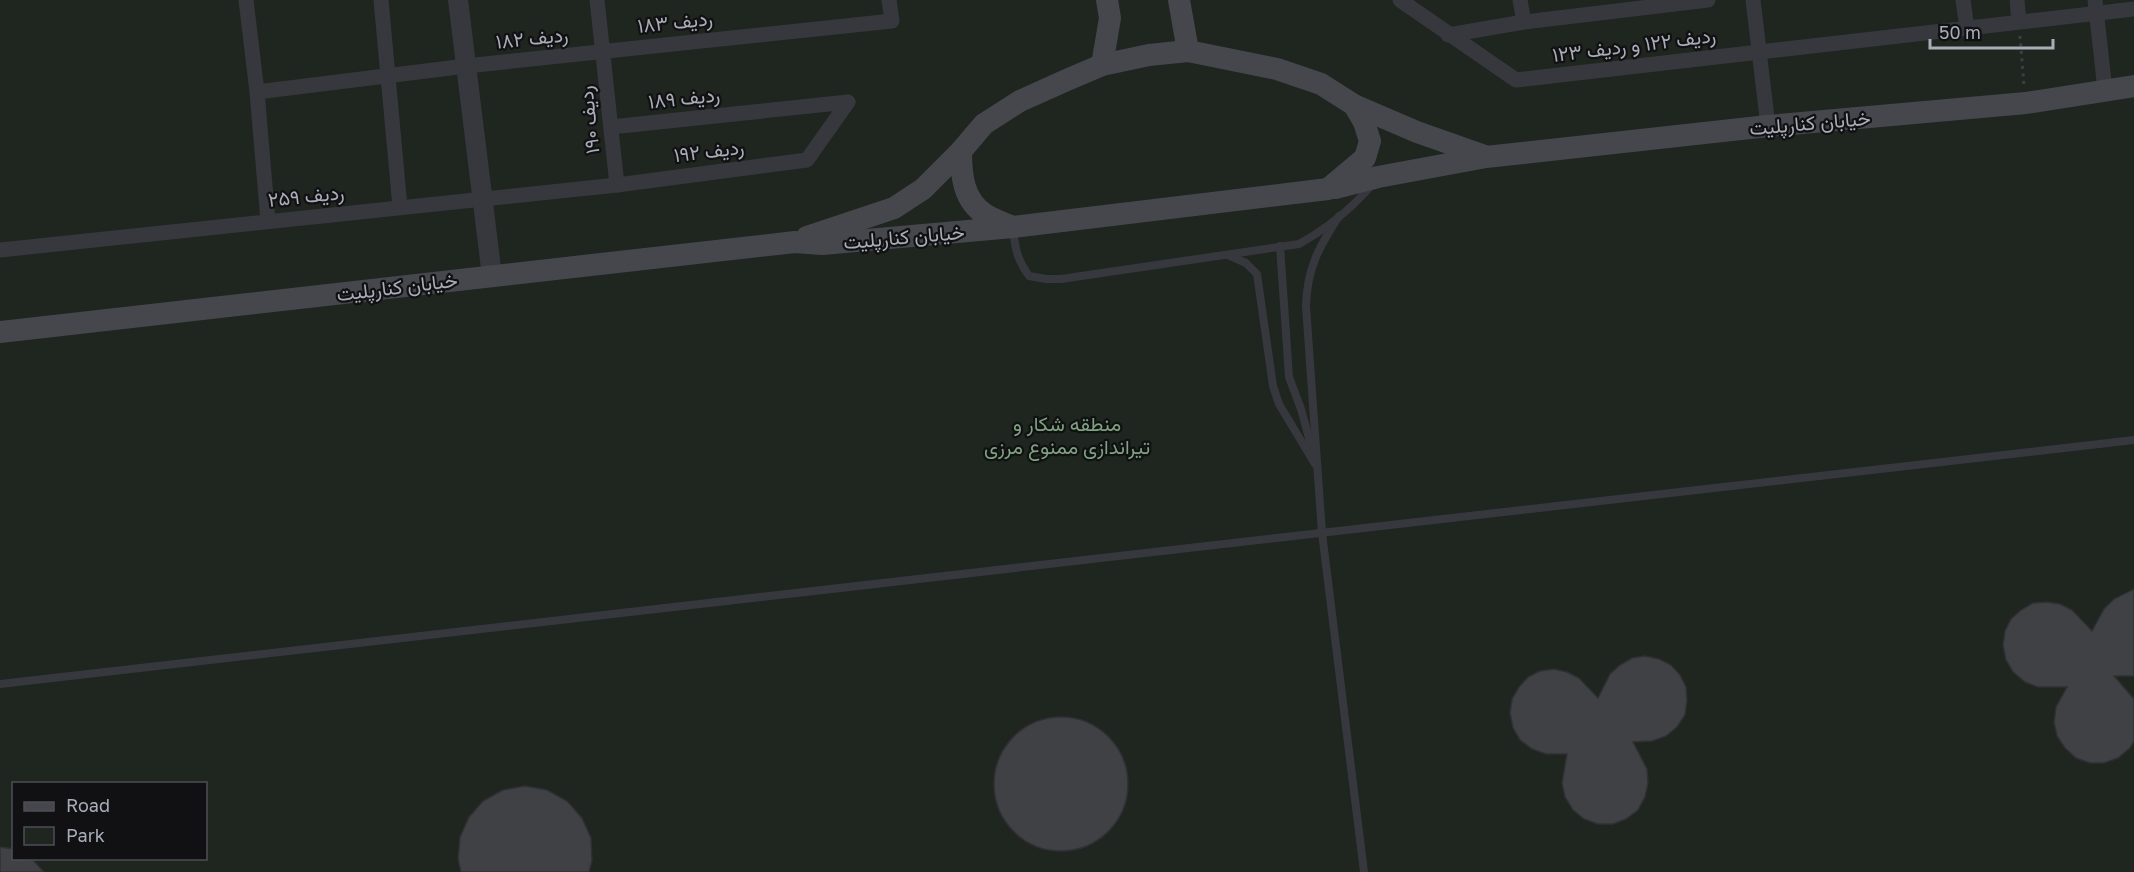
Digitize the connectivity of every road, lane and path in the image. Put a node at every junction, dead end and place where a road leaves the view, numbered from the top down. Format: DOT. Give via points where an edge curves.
graph roads {
  1 [pos="246,0"];
  2 [pos="381,0"];
  3 [pos="458,0"];
  4 [pos="597,0"];
  5 [pos="889,0"];
  6 [pos="1107,0"];
  7 [pos="1179,0"];
  8 [pos="1520,0"];
  9 [pos="1708,0"];
  10 [pos="1753,0"];
  11 [pos="1963,0"];
  12 [pos="2017,0"];
  13 [pos="1405,2"];
  14 [pos="2096,7"];
  15 [pos="2134,9"];
  16 [pos="1524,22"];
  17 [pos="2019,22"];
  18 [pos="1967,28"];
  19 [pos="1448,35"];
  20 [pos="603,51"];
  21 [pos="1188,51"];
  22 [pos="1758,52"];
  23 [pos="1102,65"];
  24 [pos="466,66"];
  25 [pos="388,76"];
  26 [pos="2134,86"];
  27 [pos="2105,90"];
  28 [pos="257,92"];
  29 [pos="2026,103"];
  30 [pos="1354,105"];
  31 [pos="1768,126"];
  32 [pos="611,127"];
  33 [pos="961,151"];
  34 [pos="1486,157"];
  35 [pos="807,160"];
  36 [pos="1378,177"];
  37 [pos="617,185"];
  38 [pos="1328,189"];
  39 [pos="482,199"];
  40 [pos="400,207"];
  41 [pos="1339,216"];
  42 [pos="268,221"];
  43 [pos="1013,227"];
  44 [pos="795,242"];
  45 [pos="1280,246"];
  46 [pos="0,250"];
  47 [pos="1227,254"];
  48 [pos="492,276"];
  49 [pos="0,332"];
  50 [pos="2134,440"];
  51 [pos="1317,468"];
  52 [pos="1322,533"];
  53 [pos="0,684"];
  54 [pos="1364,872"];
  1 -- 28 [label="street"];
  2 -- 25 [label="street"];
  3 -- 24 [label="street"];
  4 -- 20 [label="street, ردیف ۱۹۰"];
  5 -- 20 [label="street, ردیف ۱۸۳" via="892,21"];
  6 -- 23 [label="main road" via="1110,18"];
  7 -- 21 [label="main road"];
  8 -- 16 [label="street"];
  9 -- 16 [label="street"];
  10 -- 22 [label="street"];
  11 -- 18 [label="street"];
  12 -- 17 [label="street"];
  13 -- 19 [label="street"];
  14 -- 15 [label="street, ردیف ۱۲۲ و ردیف ۱۲۳"];
  14 -- 17 [label="street, ردیف ۱۲۲ و ردیف ۱۲۳"];
  14 -- 27 [label="street"];
  16 -- 19 [label="street"];
  17 -- 18 [label="street, ردیف ۱۲۲ و ردیف ۱۲۳"];
  17 -- 29 [label="path"];
  18 -- 22 [label="street, ردیف ۱۲۲ و ردیف ۱۲۳"];
  19 -- 22 [label="street, ردیف ۱۲۲ و ردیف ۱۲۳" via="1516,80"];
  20 -- 24 [label="street, ردیف ۱۸۲"];
  20 -- 32 [label="street, ردیف ۱۹۰"];
  21 -- 23 [label="main road, خیابان کنارپلیت"];
  21 -- 30 [label="main road, خیابان کنارپلیت" via="1276,69 1321,84"];
  22 -- 31 [label="street"];
  23 -- 33 [label="main road, خیابان کنارپلیت" via="1020,101 984,124"];
  24 -- 25 [label="street, ردیف ۱۸۲"];
  24 -- 39 [label="street"];
  25 -- 28 [label="street, ردیف ۱۸۲"];
  25 -- 40 [label="street"];
  26 -- 27 [label="main road, خیابان کنارپلیت"];
  27 -- 29 [label="main road, خیابان کنارپلیت"];
  28 -- 42 [label="street"];
  29 -- 31 [label="main road, خیابان کنارپلیت"];
  30 -- 34 [label="main road, خیابان کنارپلیت"];
  30 -- 38 [label="main road" via="1370,141 1365,158"];
  31 -- 34 [label="main road, خیابان کنارپلیت"];
  32 -- 35 [label="street, ردیف ۱۸۹" via="848,102"];
  32 -- 37 [label="street, ردیف ۱۹۰"];
  33 -- 43 [label="main road" via="961,177 975,205"];
  33 -- 44 [label="main road, خیابان کنارپلیت" via="922,189 894,208"];
  34 -- 36 [label="main road, خیابان کنارپلیت"];
  35 -- 37 [label="street, ردیف ۱۹۲"];
  36 -- 38 [label="main road, خیابان کنارپلیت"];
  36 -- 41 [label="lane"];
  37 -- 39 [label="street, ردیف ۱۹۲"];
  38 -- 43 [label="main road, خیابان کنارپلیت"];
  39 -- 40 [label="street, ردیف ۲۵۹"];
  39 -- 48 [label="street"];
  40 -- 42 [label="street, ردیف ۲۵۹"];
  41 -- 45 [label="lane" via="1299,244"];
  41 -- 51 [label="lane" via="1320,246 1306,287"];
  42 -- 46 [label="street, ردیف ۲۵۹"];
  43 -- 44 [label="main road, خیابان کنارپلیت" via="822,244"];
  43 -- 47 [label="lane" via="1020,264 1029,276 1046,279"];
  44 -- 48 [label="main road, خیابان کنارپلیت"];
  45 -- 47 [label="lane"];
  45 -- 51 [label="lane" via="1289,377"];
  47 -- 51 [label="lane" via="1246,263 1257,274 1273,386 1279,404"];
  48 -- 49 [label="main road, خیابان کنارپلیت"];
  50 -- 52 [label="lane"];
  51 -- 52 [label="lane"];
  52 -- 53 [label="lane"];
  52 -- 54 [label="lane"];
}
